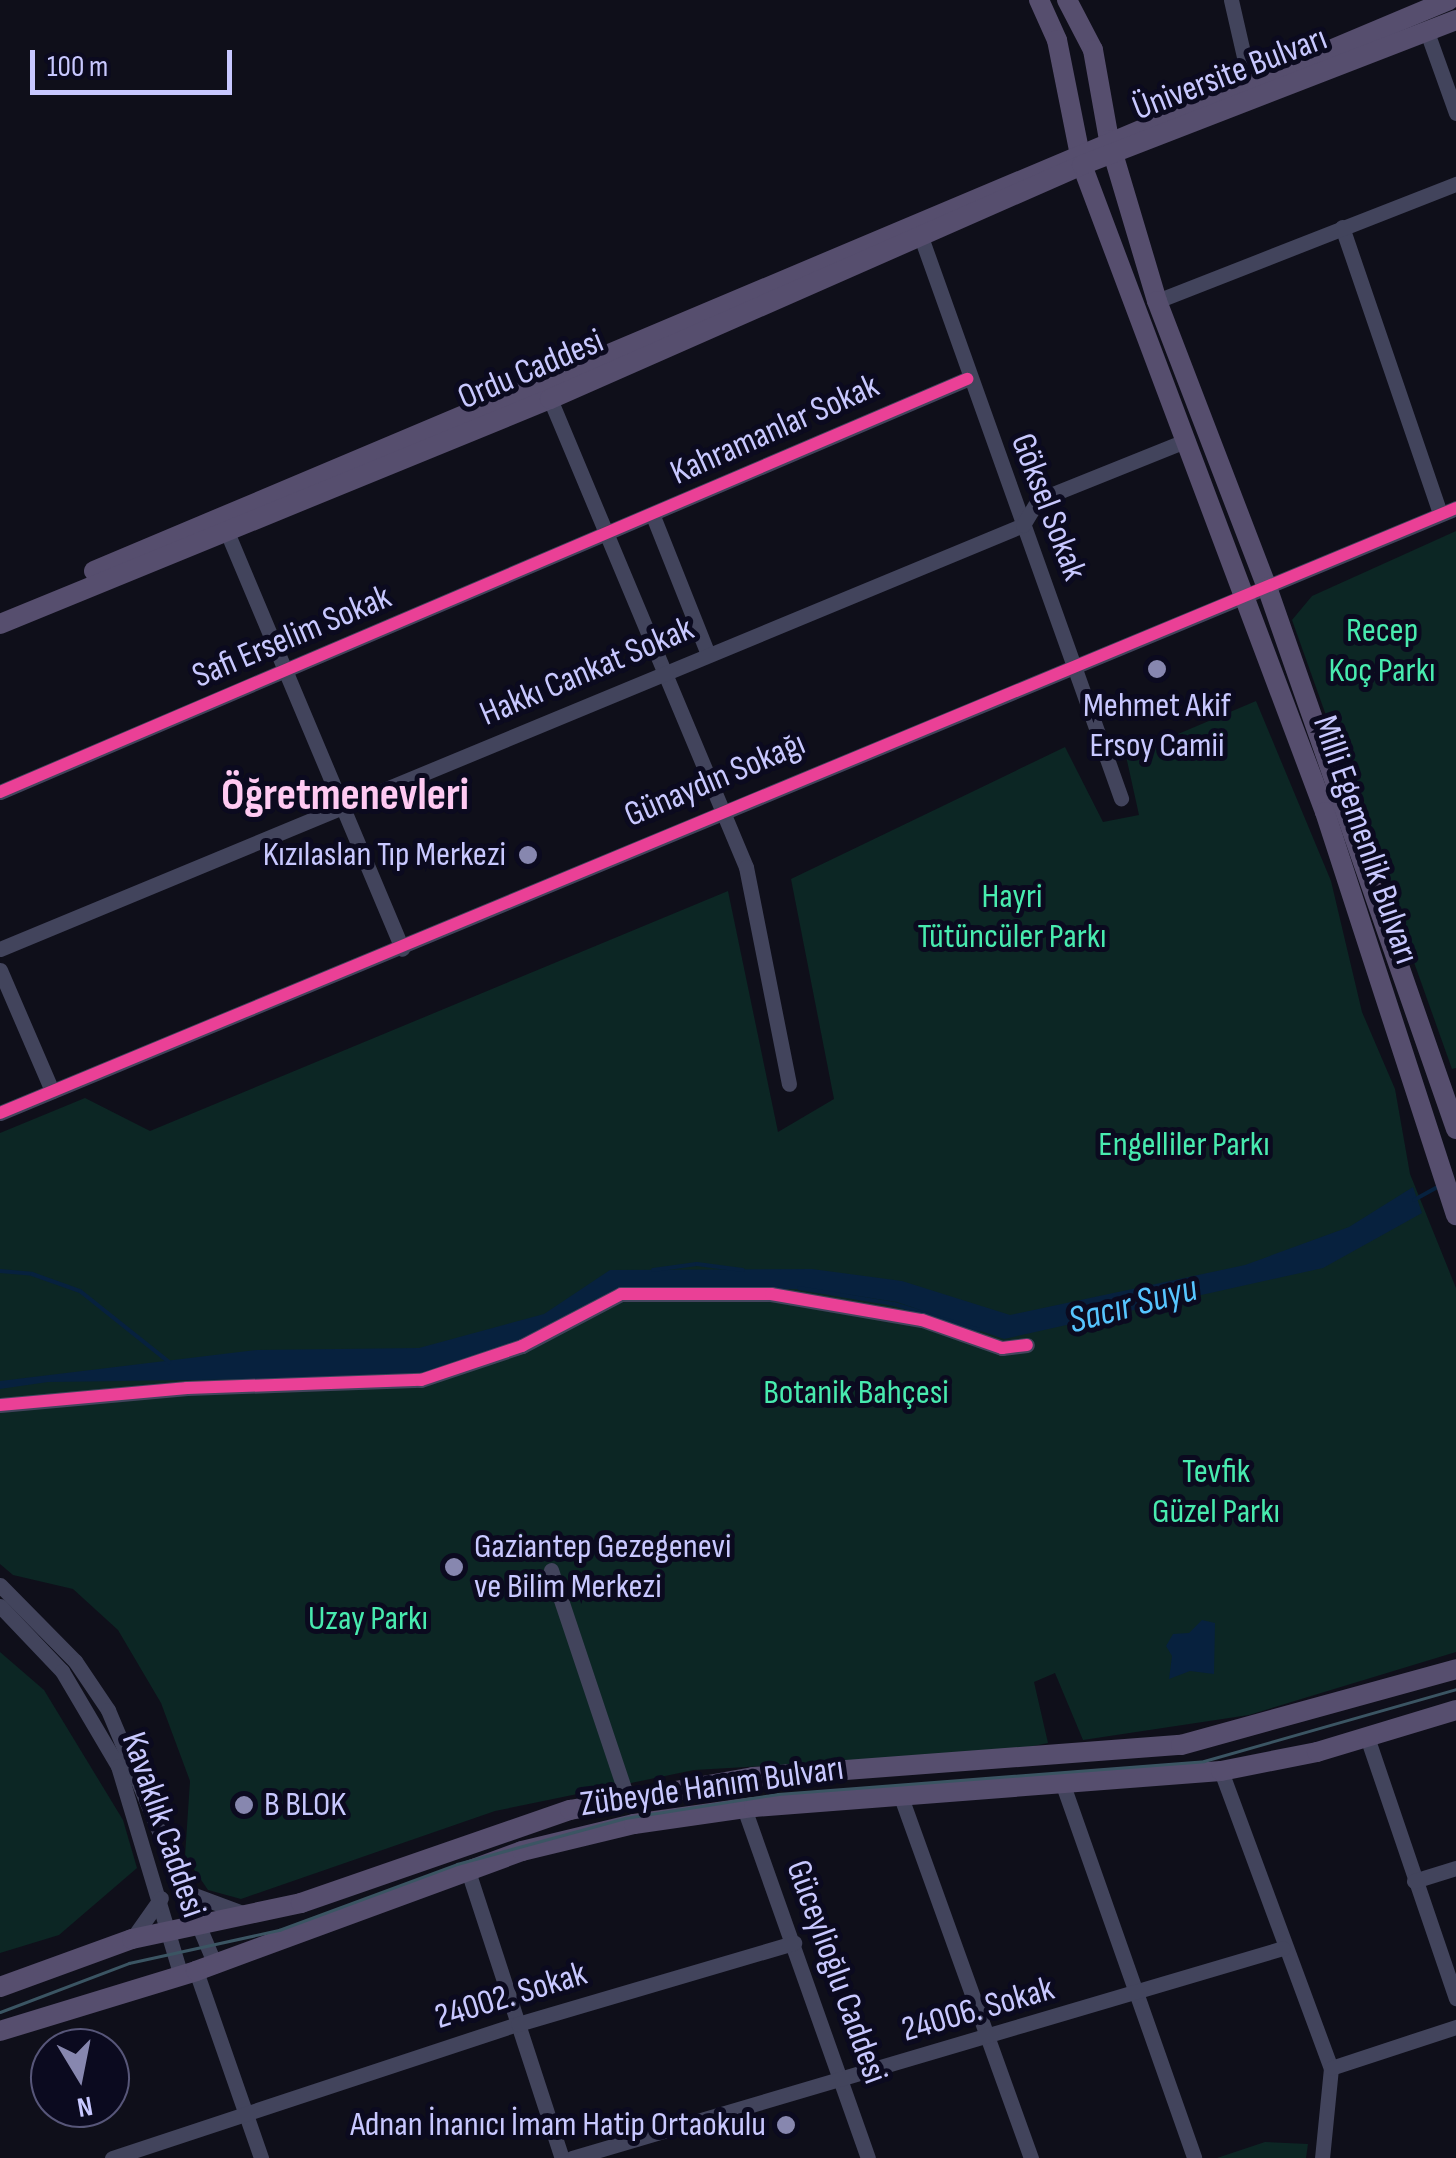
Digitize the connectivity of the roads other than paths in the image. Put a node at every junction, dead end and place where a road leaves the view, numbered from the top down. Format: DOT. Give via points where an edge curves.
graph roads {
  1 [pos="1039,0"];
  2 [pos="1067,0"];
  3 [pos="1231,0"];
  4 [pos="1449,0"];
  5 [pos="1456,20"];
  6 [pos="1427,32"];
  7 [pos="1250,82"];
  8 [pos="1456,113"];
  9 [pos="1112,147"];
  10 [pos="1080,158"];
  11 [pos="1456,184"];
  12 [pos="1342,227"];
  13 [pos="921,236"];
  14 [pos="1158,302"];
  15 [pos="967,379"];
  16 [pos="550,398"];
  17 [pos="1187,440"];
  18 [pos="1456,508"];
  19 [pos="1440,514"];
  20 [pos="653,516"];
  21 [pos="1023,525"];
  22 [pos="227,532"];
  23 [pos="607,536"];
  24 [pos="1266,586"];
  25 [pos="1244,592"];
  26 [pos="0,611"];
  27 [pos="0,624"];
  28 [pos="708,654"];
  29 [pos="1077,664"];
  30 [pos="664,673"];
  31 [pos="282,675"];
  32 [pos="0,792"];
  33 [pos="1121,798"];
  34 [pos="340,808"];
  35 [pos="719,810"];
  36 [pos="0,949"];
  37 [pos="402,950"];
  38 [pos="0,970"];
  39 [pos="789,1084"];
  40 [pos="52,1090"];
  41 [pos="0,1113"];
  42 [pos="1456,1129"];
  43 [pos="1455,1212"];
  44 [pos="1027,1345"];
  45 [pos="0,1405"];
  46 [pos="551,1570"];
  47 [pos="0,1585"];
  48 [pos="0,1606"];
  49 [pos="1456,1670"];
  50 [pos="1456,1710"];
  51 [pos="1368,1737"];
  52 [pos="1221,1771"];
  53 [pos="1063,1785"];
  54 [pos="627,1797"];
  55 [pos="901,1797"];
  56 [pos="744,1808"];
  57 [pos="1456,1868"];
  58 [pos="468,1871"];
  59 [pos="1414,1881"];
  60 [pos="188,1893"];
  61 [pos="161,1898"];
  62 [pos="251,1916"];
  63 [pos="202,1925"];
  64 [pos="169,1931"];
  65 [pos="132,1940"];
  66 [pos="794,1943"];
  67 [pos="1283,1948"];
  68 [pos="197,1971"];
  69 [pos="0,1987"];
  70 [pos="1137,1995"];
  71 [pos="1456,1998"];
  72 [pos="518,2024"];
  73 [pos="1456,2027"];
  74 [pos="0,2031"];
  75 [pos="986,2040"];
  76 [pos="1331,2068"];
  77 [pos="844,2077"];
  78 [pos="247,2110"];
  79 [pos="112,2158"];
  80 [pos="260,2158"];
  81 [pos="562,2158"];
  82 [pos="572,2158"];
  83 [pos="868,2158"];
  84 [pos="1031,2158"];
  85 [pos="1194,2158"];
  86 [pos="1322,2158"];
  1 -- 10 [label="main road, Milli Egemenlik Bulvarı" via="1057,40"];
  2 -- 9 [label="main road, Milli Egemenlik Bulvarı" via="1093,50"];
  3 -- 7 [label="street"];
  4 -- 7 [label="main road, Üniversite Bulvarı"];
  5 -- 6 [label="main road, Üniversite Bulvarı"];
  6 -- 8 [label="street"];
  6 -- 9 [label="main road, Üniversite Bulvarı"];
  7 -- 9 [label="main road, Üniversite Bulvarı"];
  9 -- 10 [label="main road, Üniversite Bulvarı"];
  9 -- 14 [label="main road, Milli Egemenlik Bulvarı"];
  10 -- 13 [label="main road, Ordu Caddesi"];
  10 -- 17 [label="main road, Milli Egemenlik Bulvarı"];
  10 -- 26 [label="main road, Ordu Caddesi"];
  11 -- 12 [label="street"];
  12 -- 14 [label="street"];
  12 -- 19 [label="street"];
  13 -- 15 [label="street, Göksel Sokak"];
  13 -- 16 [label="main road, Ordu Caddesi"];
  14 -- 24 [label="main road, Milli Egemenlik Bulvarı"];
  15 -- 20 [label="street, Kahramanlar Sokak"];
  15 -- 21 [label="street, Göksel Sokak"];
  16 -- 22 [label="main road, Ordu Caddesi"];
  16 -- 23 [label="street"];
  17 -- 21 [label="street, Hakkı Cankat Sokak" via="1038,500"];
  17 -- 25 [label="main road, Milli Egemenlik Bulvarı"];
  18 -- 19 [label="street, Günaydın Sokağı"];
  19 -- 24 [label="street, Günaydın Sokağı"];
  20 -- 23 [label="street, Kahramanlar Sokak"];
  20 -- 28 [label="street"];
  21 -- 28 [label="street, Hakkı Cankat Sokak"];
  21 -- 29 [label="street, Göksel Sokak"];
  22 -- 27 [label="main road, Ordu Caddesi"];
  22 -- 31 [label="street"];
  23 -- 30 [label="street"];
  23 -- 31 [label="street, Safi Erselim Sokak"];
  24 -- 25 [label="street, Günaydın Sokağı"];
  24 -- 42 [label="main road, Milli Egemenlik Bulvarı"];
  25 -- 29 [label="street, Günaydın Sokağı"];
  25 -- 43 [label="main road, Milli Egemenlik Bulvarı"];
  28 -- 30 [label="street, Hakkı Cankat Sokak"];
  29 -- 33 [label="street, Göksel Sokak"];
  29 -- 35 [label="street, Günaydın Sokağı"];
  30 -- 34 [label="street, Hakkı Cankat Sokak"];
  30 -- 35 [label="street"];
  31 -- 32 [label="street, Safi Erselim Sokak"];
  31 -- 34 [label="street"];
  34 -- 36 [label="street, Hakkı Cankat Sokak"];
  34 -- 37 [label="street"];
  35 -- 37 [label="street, Günaydın Sokağı"];
  35 -- 39 [label="street" via="755,902"];
  37 -- 40 [label="street, Günaydın Sokağı"];
  38 -- 40 [label="street"];
  40 -- 41 [label="street, Günaydın Sokağı"];
  44 -- 45 [label="street" via="1002,1348 922,1320 771,1294 621,1294 522,1346 421,1380 187,1388"];
  46 -- 54 [label="street"];
  47 -- 60 [label="street, Kavaklık Caddesi" via="75,1661 108,1710"];
  48 -- 61 [label="street, Kavaklık Caddesi" via="62,1671 91,1714 118,1766"];
  49 -- 54 [label="main road, Zübeyde Hanım Bulvarı" via="1181,1745 816,1771"];
  50 -- 51 [label="main road, Zübeyde Hanım Bulvarı"];
  51 -- 52 [label="main road, Zübeyde Hanım Bulvarı"];
  51 -- 59 [label="street"];
  52 -- 53 [label="main road, Zübeyde Hanım Bulvarı"];
  52 -- 67 [label="street"];
  53 -- 55 [label="main road, Zübeyde Hanım Bulvarı"];
  53 -- 70 [label="street"];
  54 -- 62 [label="main road, Zübeyde Hanım Bulvarı" via="503,1831"];
  55 -- 56 [label="main road, Zübeyde Hanım Bulvarı"];
  55 -- 75 [label="street"];
  56 -- 58 [label="main road, Zübeyde Hanım Bulvarı" via="634,1824"];
  56 -- 66 [label="street, Güceylioğlu Caddesi"];
  57 -- 59 [label="street"];
  58 -- 68 [label="main road, Zübeyde Hanım Bulvarı"];
  58 -- 72 [label="street"];
  59 -- 71 [label="street"];
  60 -- 62 [label="street"];
  60 -- 63 [label="street, Kavaklık Caddesi"];
  61 -- 64 [label="street, Kavaklık Caddesi"];
  61 -- 65 [label="street"];
  62 -- 63 [label="main road, Zübeyde Hanım Bulvarı"];
  63 -- 64 [label="main road, Zübeyde Hanım Bulvarı"];
  63 -- 68 [label="street, Kavaklık Caddesi"];
  64 -- 65 [label="main road, Zübeyde Hanım Bulvarı"];
  64 -- 68 [label="street, Kavaklık Caddesi"];
  65 -- 69 [label="main road, Zübeyde Hanım Bulvarı"];
  66 -- 72 [label="street, 24002. Sokak"];
  66 -- 77 [label="street, Güceylioğlu Caddesi"];
  67 -- 70 [label="street, 24006. Sokak"];
  67 -- 76 [label="street"];
  68 -- 74 [label="main road, Zübeyde Hanım Bulvarı"];
  68 -- 78 [label="street"];
  70 -- 75 [label="street, 24006. Sokak"];
  70 -- 85 [label="street"];
  72 -- 78 [label="street, 24002. Sokak"];
  72 -- 81 [label="street"];
  73 -- 76 [label="street"];
  75 -- 77 [label="street, 24006. Sokak"];
  75 -- 84 [label="street"];
  76 -- 86 [label="street"];
  77 -- 82 [label="street, 24006. Sokak"];
  77 -- 83 [label="street, Güceylioğlu Caddesi"];
  78 -- 79 [label="street, 24002. Sokak"];
  78 -- 80 [label="street"];
}
